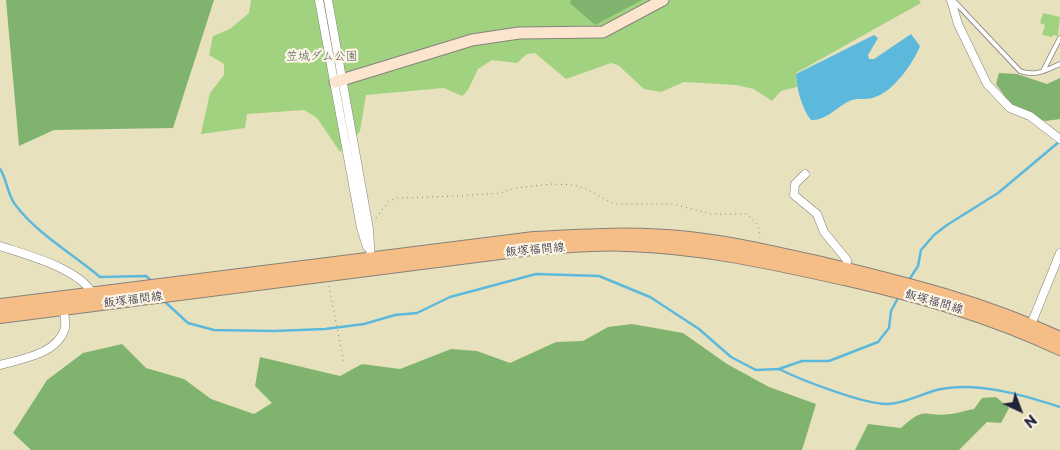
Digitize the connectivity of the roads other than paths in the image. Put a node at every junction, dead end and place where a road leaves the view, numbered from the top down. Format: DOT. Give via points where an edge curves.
graph roads {
  1 [pos="319,0"];
  2 [pos="328,0"];
  3 [pos="663,0"];
  4 [pos="952,0"];
  5 [pos="1060,38"];
  6 [pos="1060,64"];
  7 [pos="1042,72"];
  8 [pos="338,81"];
  9 [pos="1060,139"];
  10 [pos="805,174"];
  11 [pos="0,246"];
  12 [pos="1060,253"];
  13 [pos="372,264"];
  14 [pos="846,274"];
  15 [pos="93,294"];
  16 [pos="0,305"];
  17 [pos="64,309"];
  18 [pos="0,317"];
  19 [pos="1030,329"];
  20 [pos="1060,338"];
  21 [pos="1060,348"];
  22 [pos="0,365"];
  1 -- 8 [label="street"];
  2 -- 8 [label="street"];
  3 -- 8 [label="street" via="603,32 519,33 472,40"];
  4 -- 7 [label="lane" via="1020,71"];
  4 -- 9 [label="street" via="958,24 987,84 1010,108 1030,116"];
  5 -- 7 [label="lane"];
  6 -- 7 [label="lane"];
  8 -- 13 [label="street" via="369,229"];
  8 -- 13 [label="street" via="361,228"];
  10 -- 14 [label="street" via="795,184 794,195 817,214 824,232 847,260"];
  11 -- 15 [label="street" via="63,270 89,286"];
  12 -- 19 [label="street"];
  13 -- 14 [label="main road, 飯塚福間線" via="539,248 625,244 722,253"];
  13 -- 14 [label="main road, 飯塚福間線" via="534,238 610,234 689,238 762,251"];
  13 -- 15 [label="main road, 飯塚福間線"];
  13 -- 17 [label="main road, 飯塚福間線" via="327,275"];
  14 -- 19 [label="main road, 飯塚福間線" via="988,308"];
  15 -- 16 [label="main road, 飯塚福間線"];
  17 -- 18 [label="main road, 飯塚福間線"];
  17 -- 22 [label="street" via="65,328 51,347"];
  19 -- 20 [label="main road, 飯塚福間線"];
  19 -- 21 [label="main road, 飯塚福間線"];
}
